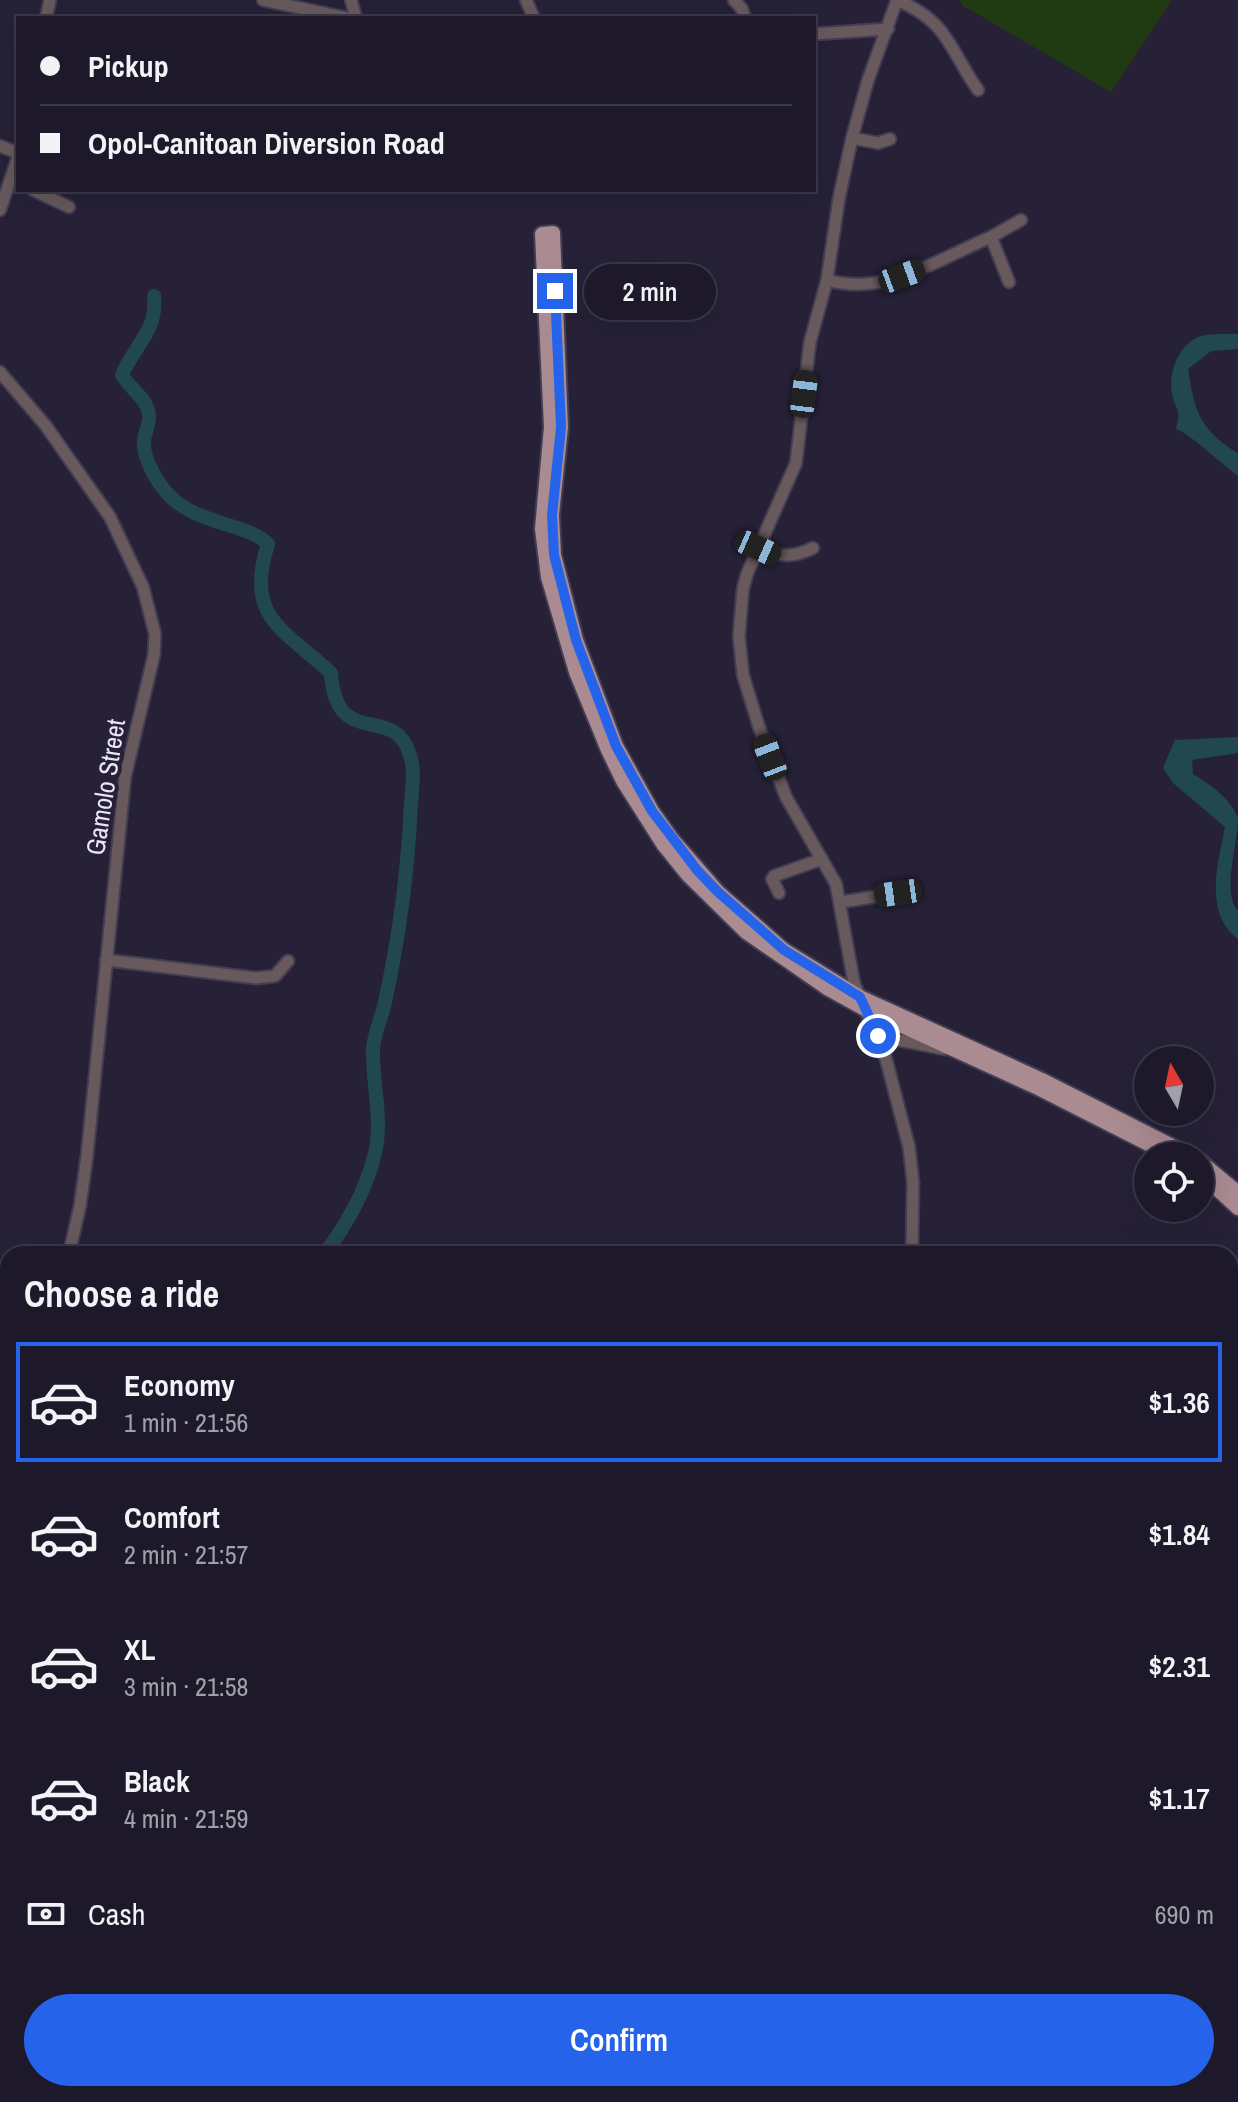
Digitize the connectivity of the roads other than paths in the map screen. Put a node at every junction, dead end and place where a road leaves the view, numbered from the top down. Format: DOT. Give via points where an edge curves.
graph roads {
  1 [pos="263,0"];
  2 [pos="897,0"];
  3 [pos="308,14"];
  4 [pos="888,29"];
  5 [pos="816,34"];
  6 [pos="978,90"];
  7 [pos="852,138"];
  8 [pos="890,139"];
  9 [pos="14,185"];
  10 [pos="37,192"];
  11 [pos="1,204"];
  12 [pos="69,207"];
  13 [pos="1021,220"];
  14 [pos="548,234"];
  15 [pos="991,237"];
  16 [pos="827,280"];
  17 [pos="1009,282"];
  18 [pos="0,372"];
  19 [pos="758,548"];
  20 [pos="813,548"];
  21 [pos="822,859"];
  22 [pos="779,893"];
  23 [pos="898,893"];
  24 [pos="841,902"];
  25 [pos="106,960"];
  26 [pos="288,961"];
  27 [pos="847,989"];
  28 [pos="878,1036"];
  29 [pos="941,1045"];
  30 [pos="1144,1142"];
  31 [pos="1164,1142"];
  32 [pos="1214,1173"];
  33 [pos="1214,1186"];
  34 [pos="1238,1193"];
  35 [pos="1238,1208"];
  36 [pos="71,1246"];
  37 [pos="912,1246"];
  1 -- 3 [label="street"];
  2 -- 4 [label="street"];
  2 -- 6 [label="street" via="936,24"];
  4 -- 5 [label="street"];
  4 -- 7 [label="street"];
  7 -- 8 [label="street" via="878,143"];
  7 -- 16 [label="street"];
  9 -- 11 [label="street"];
  10 -- 12 [label="street"];
  13 -- 15 [label="street"];
  14 -- 27 [label="main road" via="561,427 552,540 564,599 616,746 652,811 697,870 784,950"];
  15 -- 16 [label="street" via="882,283 855,286"];
  15 -- 17 [label="street"];
  16 -- 19 [label="street" via="810,342 796,463"];
  18 -- 25 [label="street, Gamolo Street" via="46,426 110,517 132,558 153,625 154,655 127,763"];
  19 -- 20 [label="street" via="784,556"];
  19 -- 21 [label="street" via="743,589 743,675 786,797"];
  21 -- 22 [label="street" via="774,876"];
  21 -- 24 [label="street"];
  23 -- 24 [label="street"];
  24 -- 27 [label="street"];
  25 -- 26 [label="street" via="256,978 275,976"];
  25 -- 36 [label="street, Gamolo Street" via="87,1156"];
  27 -- 28 [label="street"];
  27 -- 29 [label="main road"];
  28 -- 29 [label="street"];
  28 -- 37 [label="street" via="911,1165"];
  29 -- 30 [label="main road"];
  29 -- 31 [label="main road" via="1042,1080"];
  32 -- 34 [label="main road"];
  33 -- 35 [label="main road"];
}
